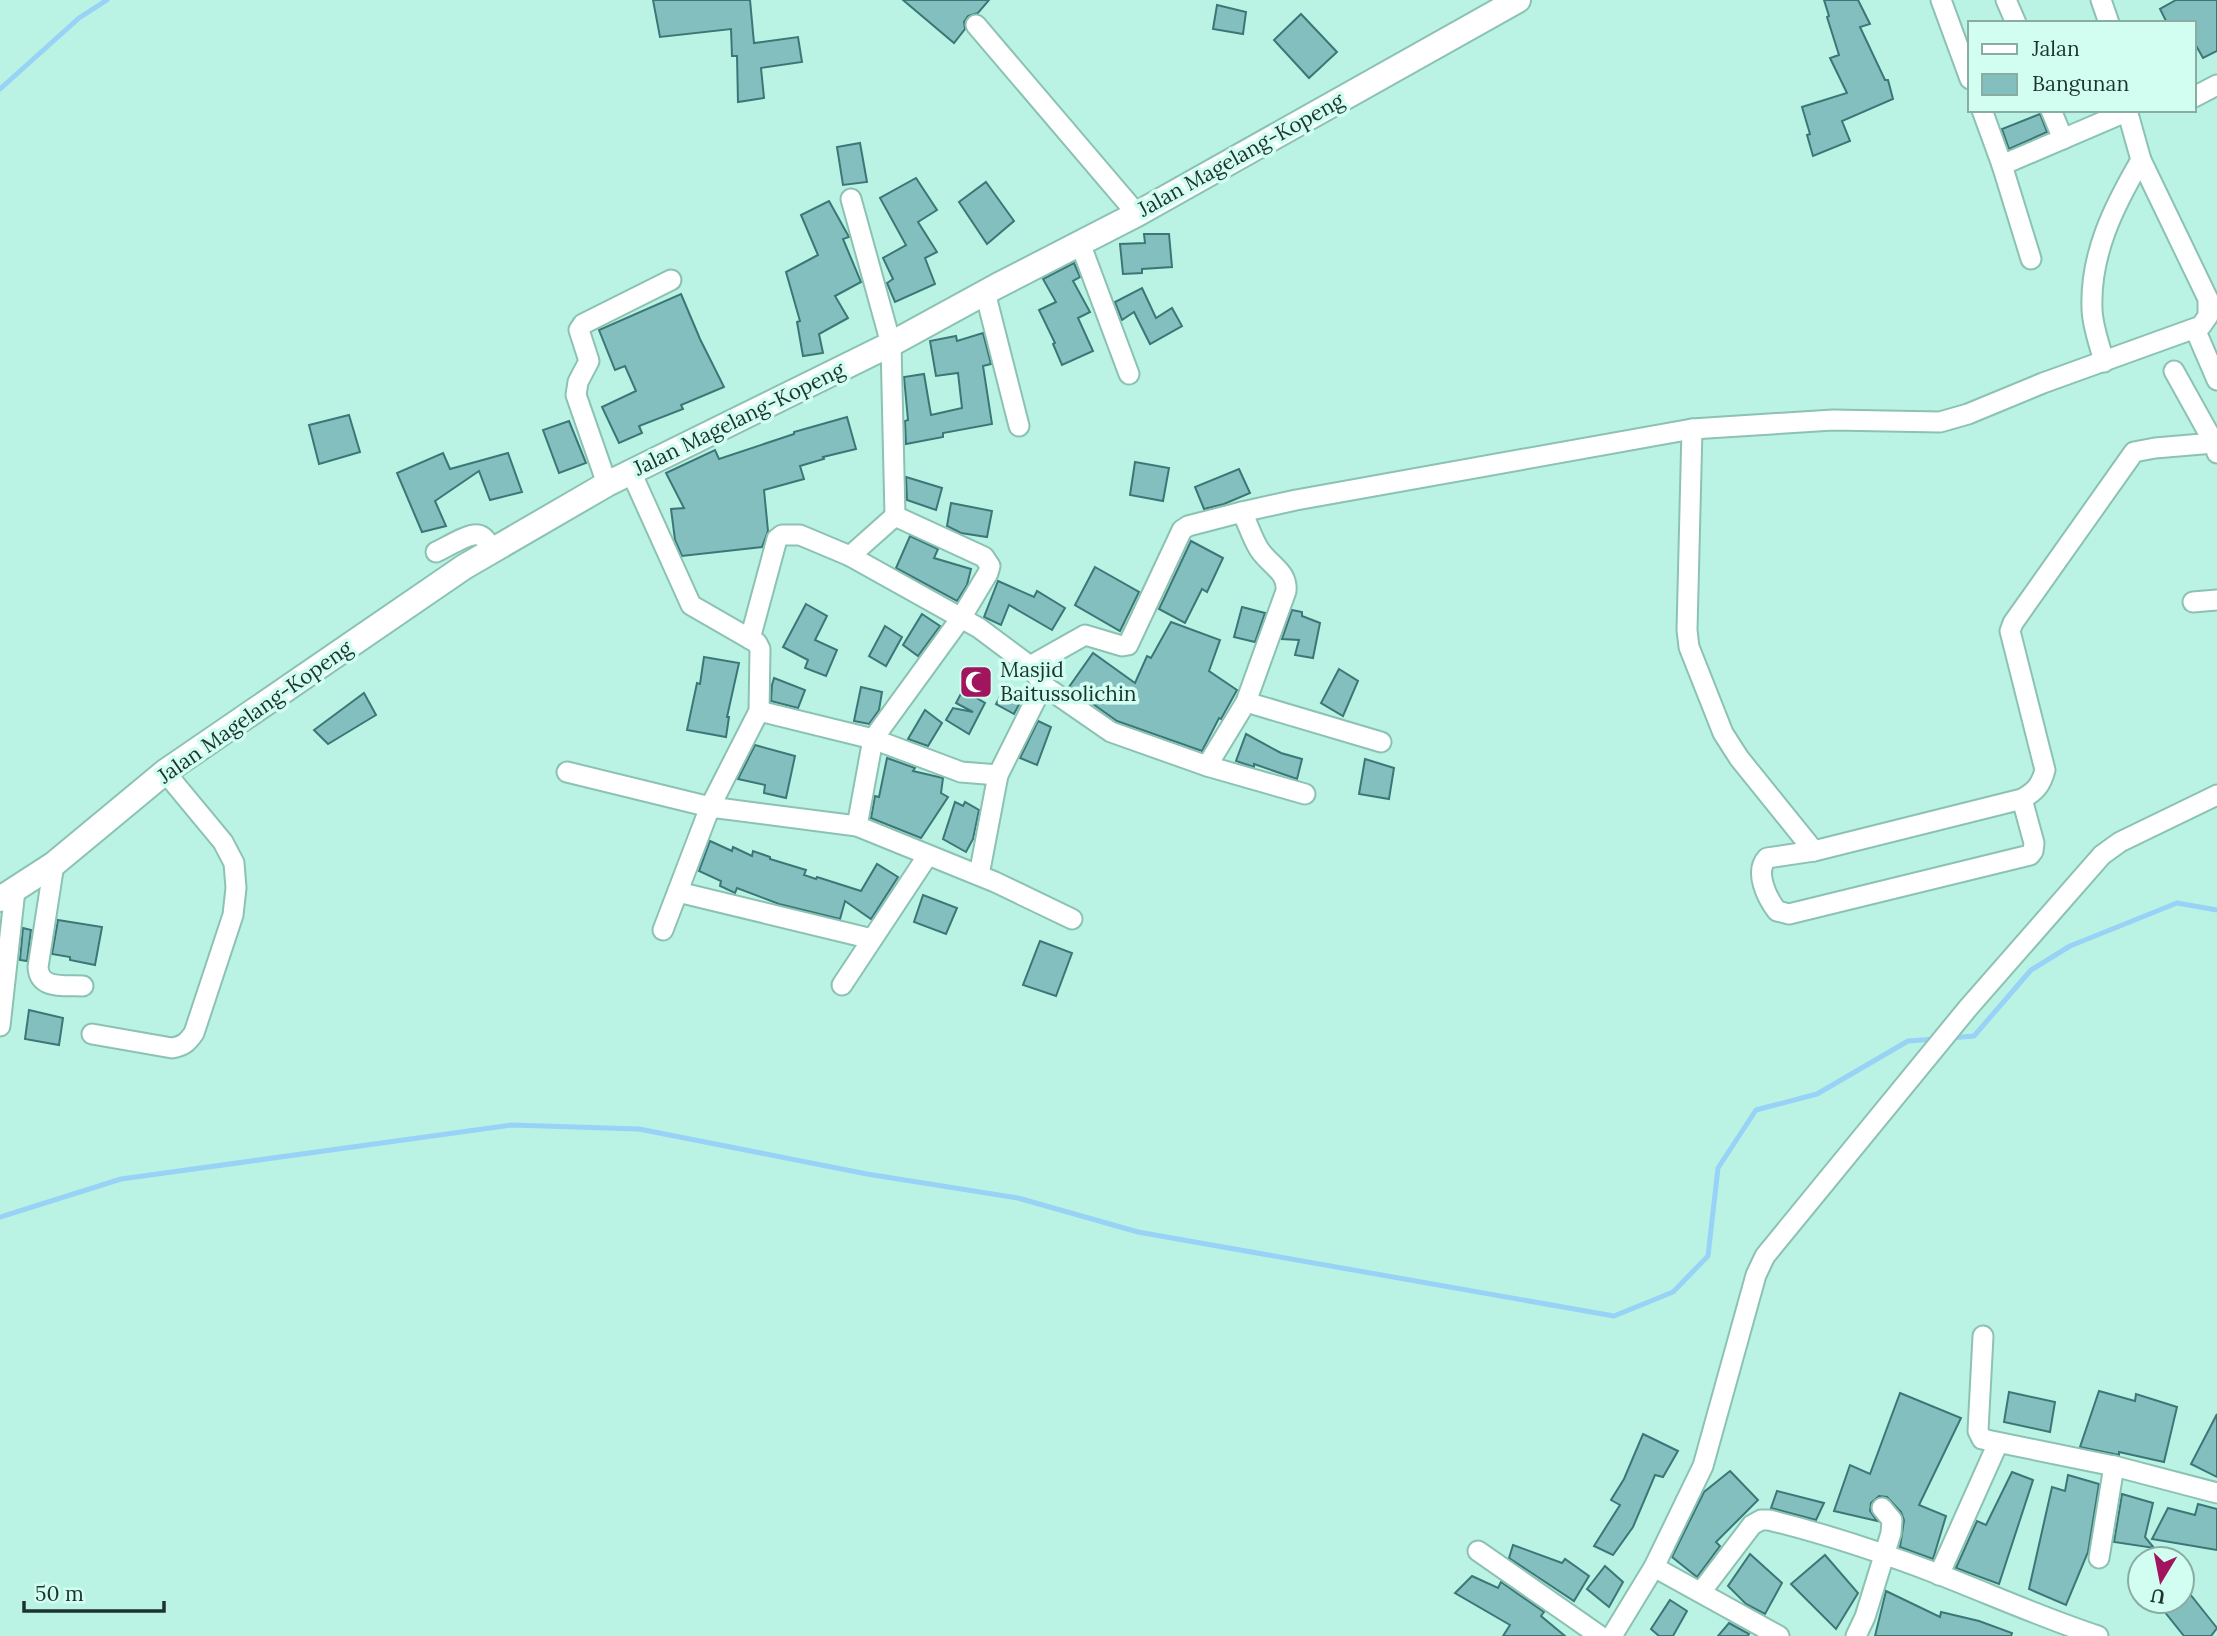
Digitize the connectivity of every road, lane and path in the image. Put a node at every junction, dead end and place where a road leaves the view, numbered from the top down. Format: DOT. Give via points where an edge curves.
graph roads {
  1 [pos="1518,0"];
  2 [pos="1941,0"];
  3 [pos="2006,0"];
  4 [pos="2101,0"];
  5 [pos="2015,21"];
  6 [pos="2108,21"];
  7 [pos="976,25"];
  8 [pos="1968,74"];
  9 [pos="2217,85"];
  10 [pos="2196,96"];
  11 [pos="1983,112"];
  12 [pos="2052,112"];
  13 [pos="2123,112"];
  14 [pos="2128,112"];
  15 [pos="2063,139"];
  16 [pos="2141,160"];
  17 [pos="2002,165"];
  18 [pos="851,199"];
  19 [pos="1137,214"];
  20 [pos="1080,243"];
  21 [pos="2031,259"];
  22 [pos="671,280"];
  23 [pos="985,292"];
  24 [pos="2207,322"];
  25 [pos="891,344"];
  26 [pos="2104,362"];
  27 [pos="2174,371"];
  28 [pos="1129,374"];
  29 [pos="2217,380"];
  30 [pos="1019,426"];
  31 [pos="1692,429"];
  32 [pos="2215,448"];
  33 [pos="631,472"];
  34 [pos="607,484"];
  35 [pos="1242,512"];
  36 [pos="895,516"];
  37 [pos="493,551"];
  38 [pos="436,552"];
  39 [pos="850,556"];
  40 [pos="2217,600"];
  41 [pos="2193,603"];
  42 [pos="961,618"];
  43 [pos="750,639"];
  44 [pos="1030,666"];
  45 [pos="1043,685"];
  46 [pos="1246,702"];
  47 [pos="759,711"];
  48 [pos="873,739"];
  49 [pos="1381,742"];
  50 [pos="1207,766"];
  51 [pos="165,772"];
  52 [pos="567,772"];
  53 [pos="998,775"];
  54 [pos="1305,794"];
  55 [pos="2217,795"];
  56 [pos="2022,799"];
  57 [pos="710,807"];
  58 [pos="857,826"];
  59 [pos="1814,851"];
  60 [pos="928,855"];
  61 [pos="54,864"];
  62 [pos="979,875"];
  63 [pos="678,892"];
  64 [pos="7,894"];
  65 [pos="1072,919"];
  66 [pos="663,930"];
  67 [pos="872,939"];
  68 [pos="842,985"];
  69 [pos="83,986"];
  70 [pos="0,1026"];
  71 [pos="92,1034"];
  72 [pos="1983,1336"];
  73 [pos="1998,1443"];
  74 [pos="2115,1466"];
  75 [pos="2217,1493"];
  76 [pos="1882,1508"];
  77 [pos="1478,1551"];
  78 [pos="1885,1555"];
  79 [pos="2099,1558"];
  80 [pos="1654,1567"];
  81 [pos="1939,1575"];
  82 [pos="1701,1592"];
  83 [pos="1600,1636"];
  84 [pos="1612,1636"];
  85 [pos="1779,1636"];
  86 [pos="1856,1636"];
  87 [pos="2098,1636"];
  1 -- 19 [label="main road, Jalan Magelang-Kopeng"];
  2 -- 8 [label="street"];
  3 -- 5 [label="street"];
  4 -- 6 [label="street"];
  7 -- 19 [label="street"];
  9 -- 10 [label="street"];
  11 -- 17 [label="street"];
  12 -- 15 [label="street"];
  13 -- 15 [label="street"];
  14 -- 16 [label="street"];
  15 -- 17 [label="street"];
  16 -- 24 [label="street" via="2208,299"];
  16 -- 26 [label="street" via="2116,202 2098,251 2092,311"];
  17 -- 21 [label="street"];
  18 -- 25 [label="street"];
  19 -- 20 [label="main road, Jalan Magelang-Kopeng"];
  20 -- 23 [label="main road, Jalan Magelang-Kopeng"];
  20 -- 28 [label="street"];
  22 -- 34 [label="street" via="579,330 589,361 576,395"];
  23 -- 25 [label="main road, Jalan Magelang-Kopeng"];
  23 -- 30 [label="street"];
  24 -- 26 [label="street"];
  24 -- 29 [label="street"];
  25 -- 33 [label="main road, Jalan Magelang-Kopeng"];
  25 -- 36 [label="street"];
  26 -- 31 [label="street" via="1940,422 1833,420"];
  27 -- 32 [label="street"];
  31 -- 35 [label="street"];
  31 -- 59 [label="street" via="1689,647 1727,739"];
  32 -- 56 [label="street" via="2134,452 2013,623 2010,631 2045,770 2042,784"];
  33 -- 34 [label="main road, Jalan Magelang-Kopeng"];
  33 -- 43 [label="street" via="691,605"];
  34 -- 37 [label="main road, Jalan Magelang-Kopeng"];
  35 -- 44 [label="street" via="1182,530 1128,645 1085,635"];
  35 -- 46 [label="street" via="1258,547 1287,582"];
  36 -- 39 [label="street"];
  36 -- 42 [label="street" via="988,561 988,573"];
  37 -- 38 [label="street" via="484,538 471,535"];
  37 -- 51 [label="main road, Jalan Magelang-Kopeng"];
  39 -- 42 [label="street"];
  39 -- 43 [label="street" via="800,535 777,539"];
  40 -- 41 [label="street"];
  42 -- 44 [label="street"];
  42 -- 48 [label="street"];
  43 -- 47 [label="street" via="760,649"];
  44 -- 45 [label="street"];
  45 -- 50 [label="street" via="1111,732"];
  45 -- 53 [label="street"];
  46 -- 49 [label="street"];
  46 -- 50 [label="street"];
  47 -- 48 [label="street"];
  47 -- 57 [label="street"];
  48 -- 53 [label="street" via="961,772"];
  48 -- 58 [label="street"];
  50 -- 54 [label="street"];
  51 -- 61 [label="main road, Jalan Magelang-Kopeng"];
  51 -- 71 [label="street" via="223,842 234,863 233,915 188,1042 172,1048"];
  52 -- 57 [label="street"];
  53 -- 62 [label="street"];
  55 -- 80 [label="street" via="2111,847 1968,1008 1765,1256 1703,1466"];
  56 -- 59 [label="street"];
  56 -- 59 [label="street" via="2034,843 2030,855 1789,914 1777,911 1761,875 1762,863 1767,858"];
  57 -- 58 [label="street"];
  57 -- 63 [label="street"];
  58 -- 60 [label="street"];
  60 -- 62 [label="street"];
  60 -- 67 [label="street"];
  61 -- 64 [label="main road, Jalan Magelang-Kopeng"];
  61 -- 69 [label="street" via="38,976 51,985"];
  62 -- 65 [label="street"];
  63 -- 66 [label="street"];
  63 -- 67 [label="street"];
  64 -- 70 [label="street"];
  67 -- 68 [label="street"];
  72 -- 73 [label="street" via="1978,1431 1982,1438"];
  73 -- 74 [label="street"];
  73 -- 81 [label="street"];
  74 -- 75 [label="street"];
  74 -- 79 [label="street"];
  76 -- 78 [label="street" via="1892,1520"];
  77 -- 83 [label="street"];
  78 -- 81 [label="street"];
  78 -- 82 [label="street" via="1761,1520 1752,1525"];
  78 -- 86 [label="street"];
  80 -- 82 [label="street"];
  80 -- 84 [label="street"];
  81 -- 87 [label="street"];
  82 -- 85 [label="street"];
}
